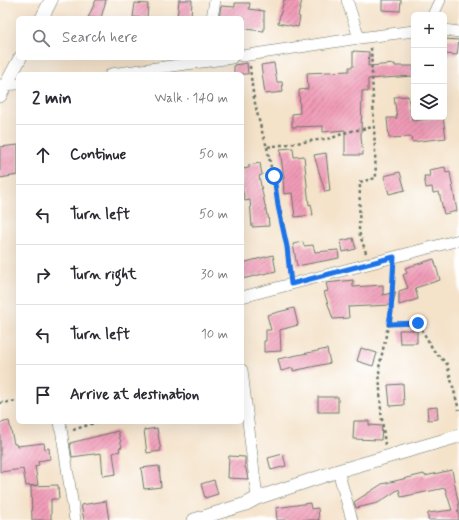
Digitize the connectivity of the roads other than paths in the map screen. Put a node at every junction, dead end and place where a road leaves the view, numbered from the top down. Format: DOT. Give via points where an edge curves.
graph roads {
  1 [pos="51,0"];
  2 [pos="215,0"];
  3 [pos="347,0"];
  4 [pos="440,0"];
  5 [pos="434,12"];
  6 [pos="43,16"];
  7 [pos="212,16"];
  8 [pos="447,30"];
  9 [pos="411,31"];
  10 [pos="459,32"];
  11 [pos="359,38"];
  12 [pos="246,56"];
  13 [pos="19,60"];
  14 [pos="203,60"];
  15 [pos="124,72"];
  16 [pos="6,88"];
  17 [pos="459,240"];
  18 [pos="244,296"];
  19 [pos="244,387"];
  20 [pos="60,424"];
  21 [pos="459,436"];
  22 [pos="338,471"];
  23 [pos="257,498"];
  24 [pos="75,520"];
  25 [pos="194,520"];
  26 [pos="352,520"];
  1 -- 6 [label="street"];
  2 -- 7 [label="street"];
  3 -- 11 [label="street"];
  4 -- 5 [label="street"];
  8 -- 10 [label="street"];
  9 -- 11 [label="street"];
  11 -- 12 [label="street"];
  13 -- 16 [label="street"];
  14 -- 15 [label="street"];
  17 -- 18 [label="street"];
  19 -- 23 [label="street"];
  20 -- 24 [label="street"];
  21 -- 22 [label="street"];
  22 -- 23 [label="street"];
  22 -- 26 [label="street"];
  23 -- 25 [label="street" via="246,504"];
}
